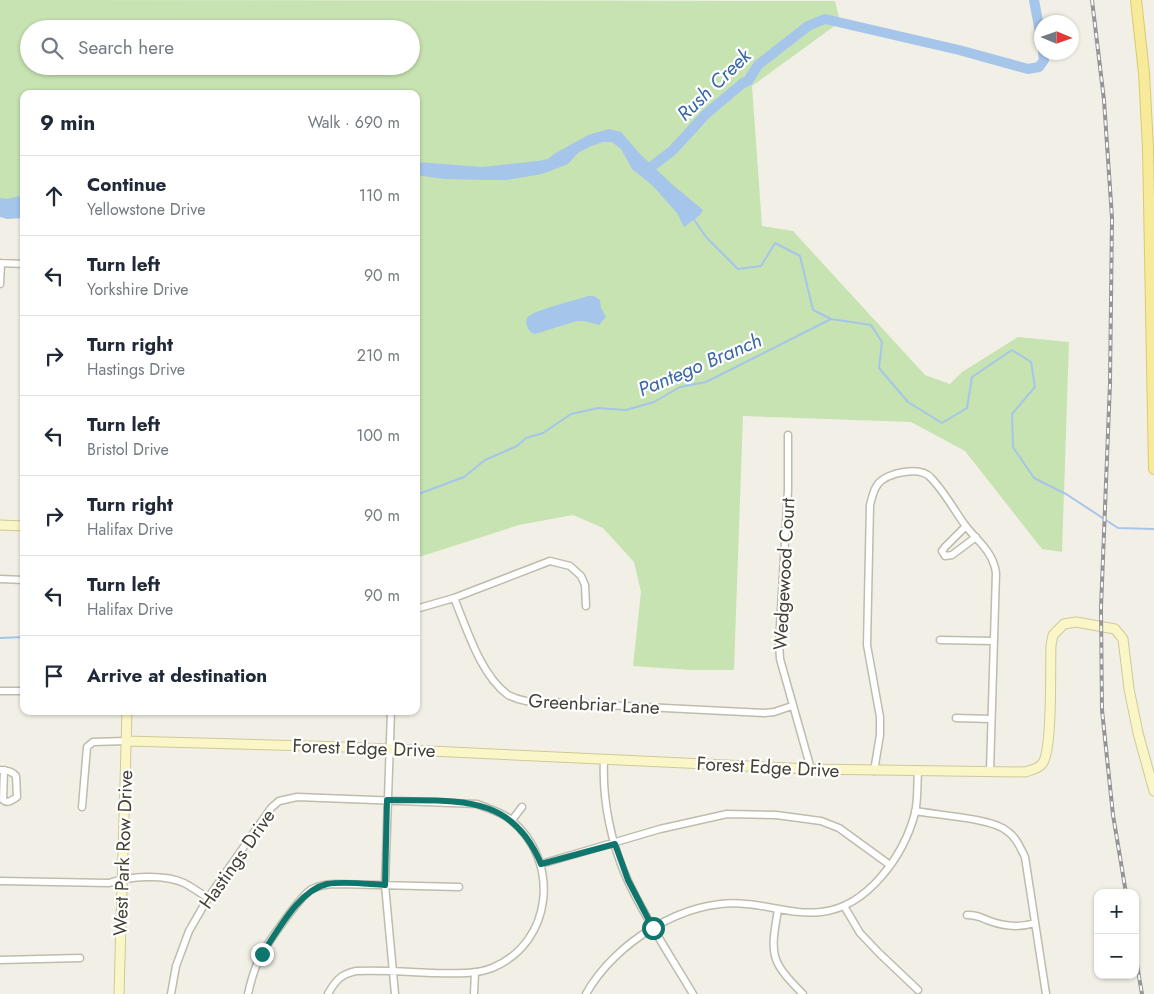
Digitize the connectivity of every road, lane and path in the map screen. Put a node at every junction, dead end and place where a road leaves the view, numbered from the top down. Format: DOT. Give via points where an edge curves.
graph roads {
  1 [pos="1136,0"];
  2 [pos="0,263"];
  3 [pos="20,264"];
  4 [pos="0,284"];
  5 [pos="788,434"];
  6 [pos="1154,469"];
  7 [pos="0,525"];
  8 [pos="20,526"];
  9 [pos="966,526"];
  10 [pos="976,537"];
  11 [pos="0,579"];
  12 [pos="20,580"];
  13 [pos="454,598"];
  14 [pos="586,606"];
  15 [pos="420,608"];
  16 [pos="940,640"];
  17 [pos="993,641"];
  18 [pos="0,691"];
  19 [pos="20,691"];
  20 [pos="792,706"];
  21 [pos="127,715"];
  22 [pos="391,715"];
  23 [pos="956,718"];
  24 [pos="991,719"];
  25 [pos="126,741"];
  26 [pos="389,749"];
  27 [pos="604,759"];
  28 [pos="811,769"];
  29 [pos="2,770"];
  30 [pos="874,771"];
  31 [pos="918,771"];
  32 [pos="990,771"];
  33 [pos="1154,791"];
  34 [pos="387,800"];
  35 [pos="82,807"];
  36 [pos="522,807"];
  37 [pos="915,812"];
  38 [pos="512,820"];
  39 [pos="615,844"];
  40 [pos="541,864"];
  41 [pos="890,865"];
  42 [pos="122,878"];
  43 [pos="0,881"];
  44 [pos="385,885"];
  45 [pos="459,887"];
  46 [pos="208,898"];
  47 [pos="844,906"];
  48 [pos="778,910"];
  49 [pos="968,915"];
  50 [pos="1035,923"];
  51 [pos="653,928"];
  52 [pos="80,958"];
  53 [pos="0,960"];
  54 [pos="393,971"];
  55 [pos="475,972"];
  56 [pos="918,990"];
  57 [pos="119,994"];
  58 [pos="171,994"];
  59 [pos="248,994"];
  60 [pos="328,994"];
  61 [pos="395,994"];
  62 [pos="474,994"];
  63 [pos="586,994"];
  64 [pos="692,994"];
  65 [pos="803,994"];
  66 [pos="1046,994"];
  1 -- 6 [label="main road" via="1144,73 1151,233"];
  2 -- 3 [label="street"];
  2 -- 4 [label="street"];
  5 -- 20 [label="street, Wedgewood Court" via="779,643 782,673"];
  7 -- 8 [label="street"];
  9 -- 10 [label="street"];
  9 -- 10 [label="street" via="942,551 944,556 952,555"];
  9 -- 30 [label="street" via="930,476 900,472 882,480 874,490 870,506 867,645 880,717"];
  10 -- 17 [label="street" via="994,565"];
  11 -- 12 [label="street"];
  13 -- 14 [label="street" via="550,561 570,566 581,576"];
  13 -- 15 [label="street"];
  13 -- 20 [label="street, Greenbriar Lane" via="486,670 508,695 516,698 764,713"];
  16 -- 17 [label="street"];
  17 -- 24 [label="street"];
  18 -- 19 [label="street"];
  20 -- 28 [label="street, Wedgewood Court"];
  21 -- 25 [label="street, West Park Row Drive"];
  22 -- 26 [label="street"];
  23 -- 24 [label="street"];
  24 -- 32 [label="street"];
  25 -- 26 [label="street, Forest Edge Drive"];
  25 -- 35 [label="street" via="94,742 87,747"];
  25 -- 42 [label="street, West Park Row Drive"];
  26 -- 27 [label="street, Forest Edge Drive"];
  26 -- 34 [label="street"];
  27 -- 28 [label="street, Forest Edge Drive"];
  27 -- 39 [label="street" via="604,799"];
  28 -- 30 [label="street, Forest Edge Drive"];
  29 -- 29 [label="street" via="14,773 17,781 17,797 11,801 3,800"];
  30 -- 31 [label="street, Forest Edge Drive"];
  31 -- 32 [label="street, Forest Edge Drive"];
  31 -- 37 [label="street"];
  32 -- 33 [label="street, Forest Edge Drive" via="1025,772 1042,764 1048,748 1053,635 1064,624 1076,622 1115,629 1123,639 1129,689"];
  34 -- 38 [label="street, Hastings Drive" via="477,804"];
  34 -- 44 [label="street"];
  34 -- 46 [label="street, Hastings Drive" via="297,797 279,801"];
  36 -- 38 [label="street"];
  37 -- 41 [label="street" via="905,841"];
  37 -- 50 [label="street" via="986,822 1006,830 1019,844 1024,856"];
  38 -- 40 [label="street, Hastings Drive" via="532,843"];
  39 -- 40 [label="street"];
  39 -- 41 [label="street" via="727,814 776,816 821,821 839,828"];
  39 -- 51 [label="street" via="628,880"];
  40 -- 55 [label="street, Hastings Drive" via="545,893 536,926 522,946 505,961"];
  41 -- 47 [label="street" via="871,886"];
  42 -- 43 [label="street" via="109,883"];
  42 -- 46 [label="street" via="173,879"];
  42 -- 57 [label="street, West Park Row Drive"];
  44 -- 45 [label="street"];
  44 -- 54 [label="street"];
  44 -- 59 [label="street" via="326,884 304,895 262,954"];
  46 -- 58 [label="street, Hastings Drive" via="188,931"];
  47 -- 48 [label="street" via="805,914"];
  47 -- 56 [label="street" via="860,933"];
  48 -- 51 [label="street" via="725,903 699,908"];
  48 -- 65 [label="street" via="773,952 780,970"];
  49 -- 50 [label="street" via="1021,927"];
  50 -- 66 [label="street"];
  51 -- 63 [label="street" via="620,950"];
  51 -- 64 [label="street"];
  52 -- 53 [label="street"];
  54 -- 55 [label="street, Hastings Drive"];
  54 -- 60 [label="street, Hastings Drive" via="346,973 336,980"];
  54 -- 61 [label="street"];
  55 -- 62 [label="street"];
}
